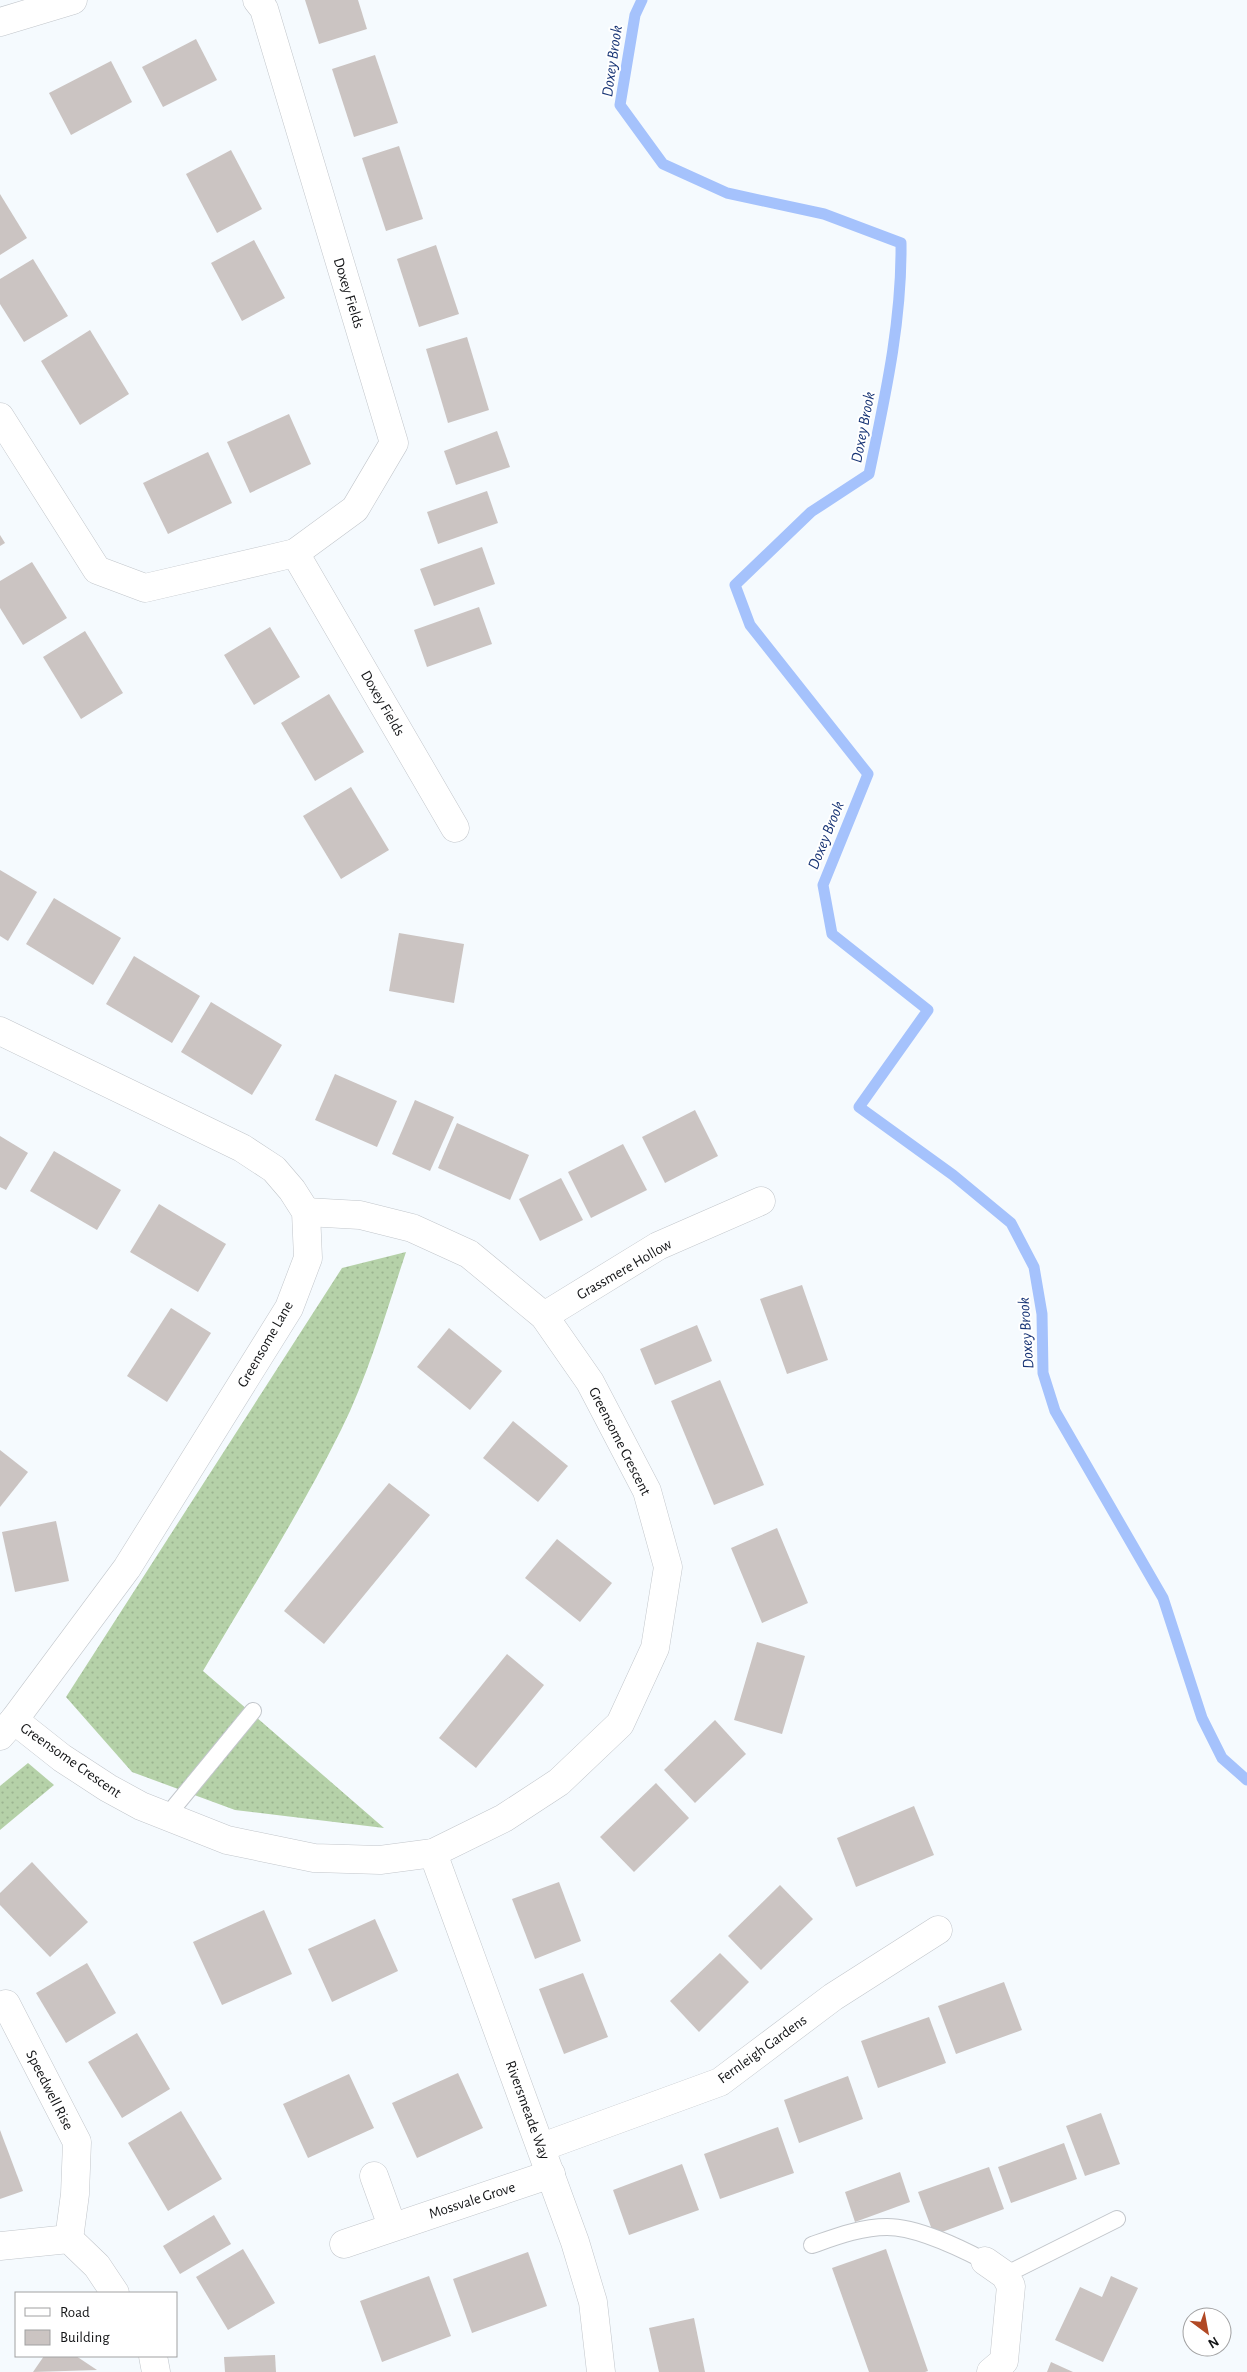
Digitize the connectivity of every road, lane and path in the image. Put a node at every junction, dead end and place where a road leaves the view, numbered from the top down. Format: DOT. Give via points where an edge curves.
graph roads {
  1 [pos="73,0"];
  2 [pos="257,0"];
  3 [pos="0,22"];
  4 [pos="0,417"];
  5 [pos="295,553"];
  6 [pos="455,828"];
  7 [pos="0,1031"];
  8 [pos="761,1201"];
  9 [pos="306,1212"];
  10 [pos="544,1316"];
  11 [pos="253,1711"];
  12 [pos="7,1728"];
  13 [pos="166,1816"];
  14 [pos="433,1853"];
  15 [pos="938,1930"];
  16 [pos="6,2004"];
  17 [pos="542,2147"];
  18 [pos="551,2174"];
  19 [pos="374,2176"];
  20 [pos="1118,2219"];
  21 [pos="392,2226"];
  22 [pos="69,2239"];
  23 [pos="344,2244"];
  24 [pos="812,2245"];
  25 [pos="0,2246"];
  26 [pos="1000,2274"];
  27 [pos="114,2292"];
  28 [pos="153,2357"];
  29 [pos="156,2372"];
  30 [pos="601,2372"];
  31 [pos="991,2372"];
  1 -- 3 [label="street"];
  2 -- 5 [label="street, Doxey Fields" via="264,9 394,443 355,509"];
  4 -- 5 [label="street, Doxey Fields" via="97,570 145,588"];
  5 -- 6 [label="street, Doxey Fields"];
  7 -- 9 [label="street, Greensome Lane" via="242,1148 274,1169"];
  8 -- 10 [label="street, Grassmere Hollow" via="658,1246"];
  9 -- 10 [label="street, Greensome Crescent" via="360,1215 412,1228 469,1254"];
  9 -- 12 [label="street, Greensome Lane" via="308,1258 289,1308 127,1568"];
  10 -- 14 [label="street, Greensome Crescent" via="590,1382 647,1491 668,1567 656,1648 620,1724 558,1782 504,1818"];
  11 -- 13 [label="lane"];
  12 -- 13 [label="street, Greensome Crescent" via="108,1788"];
  13 -- 14 [label="street, Greensome Crescent" via="227,1840 314,1858 380,1860"];
  14 -- 17 [label="street, Riversmeade Way"];
  15 -- 17 [label="street, Fernleigh Gardens" via="833,1998 720,2082"];
  16 -- 22 [label="street, Speedwell Rise" via="76,2142 75,2194"];
  17 -- 18 [label="street, Riversmeade Way"];
  18 -- 21 [label="street, Mossvale Grove"];
  18 -- 30 [label="street, Riversmeade Way" via="593,2302"];
  19 -- 21 [label="street"];
  20 -- 26 [label="lane"];
  21 -- 23 [label="street, Mossvale Grove"];
  22 -- 25 [label="street"];
  22 -- 27 [label="street" via="98,2266"];
  24 -- 26 [label="lane" via="848,2232 902,2228"];
  26 -- 31 [label="street" via="1004,2361"];
  28 -- 29 [label="street"];
}
